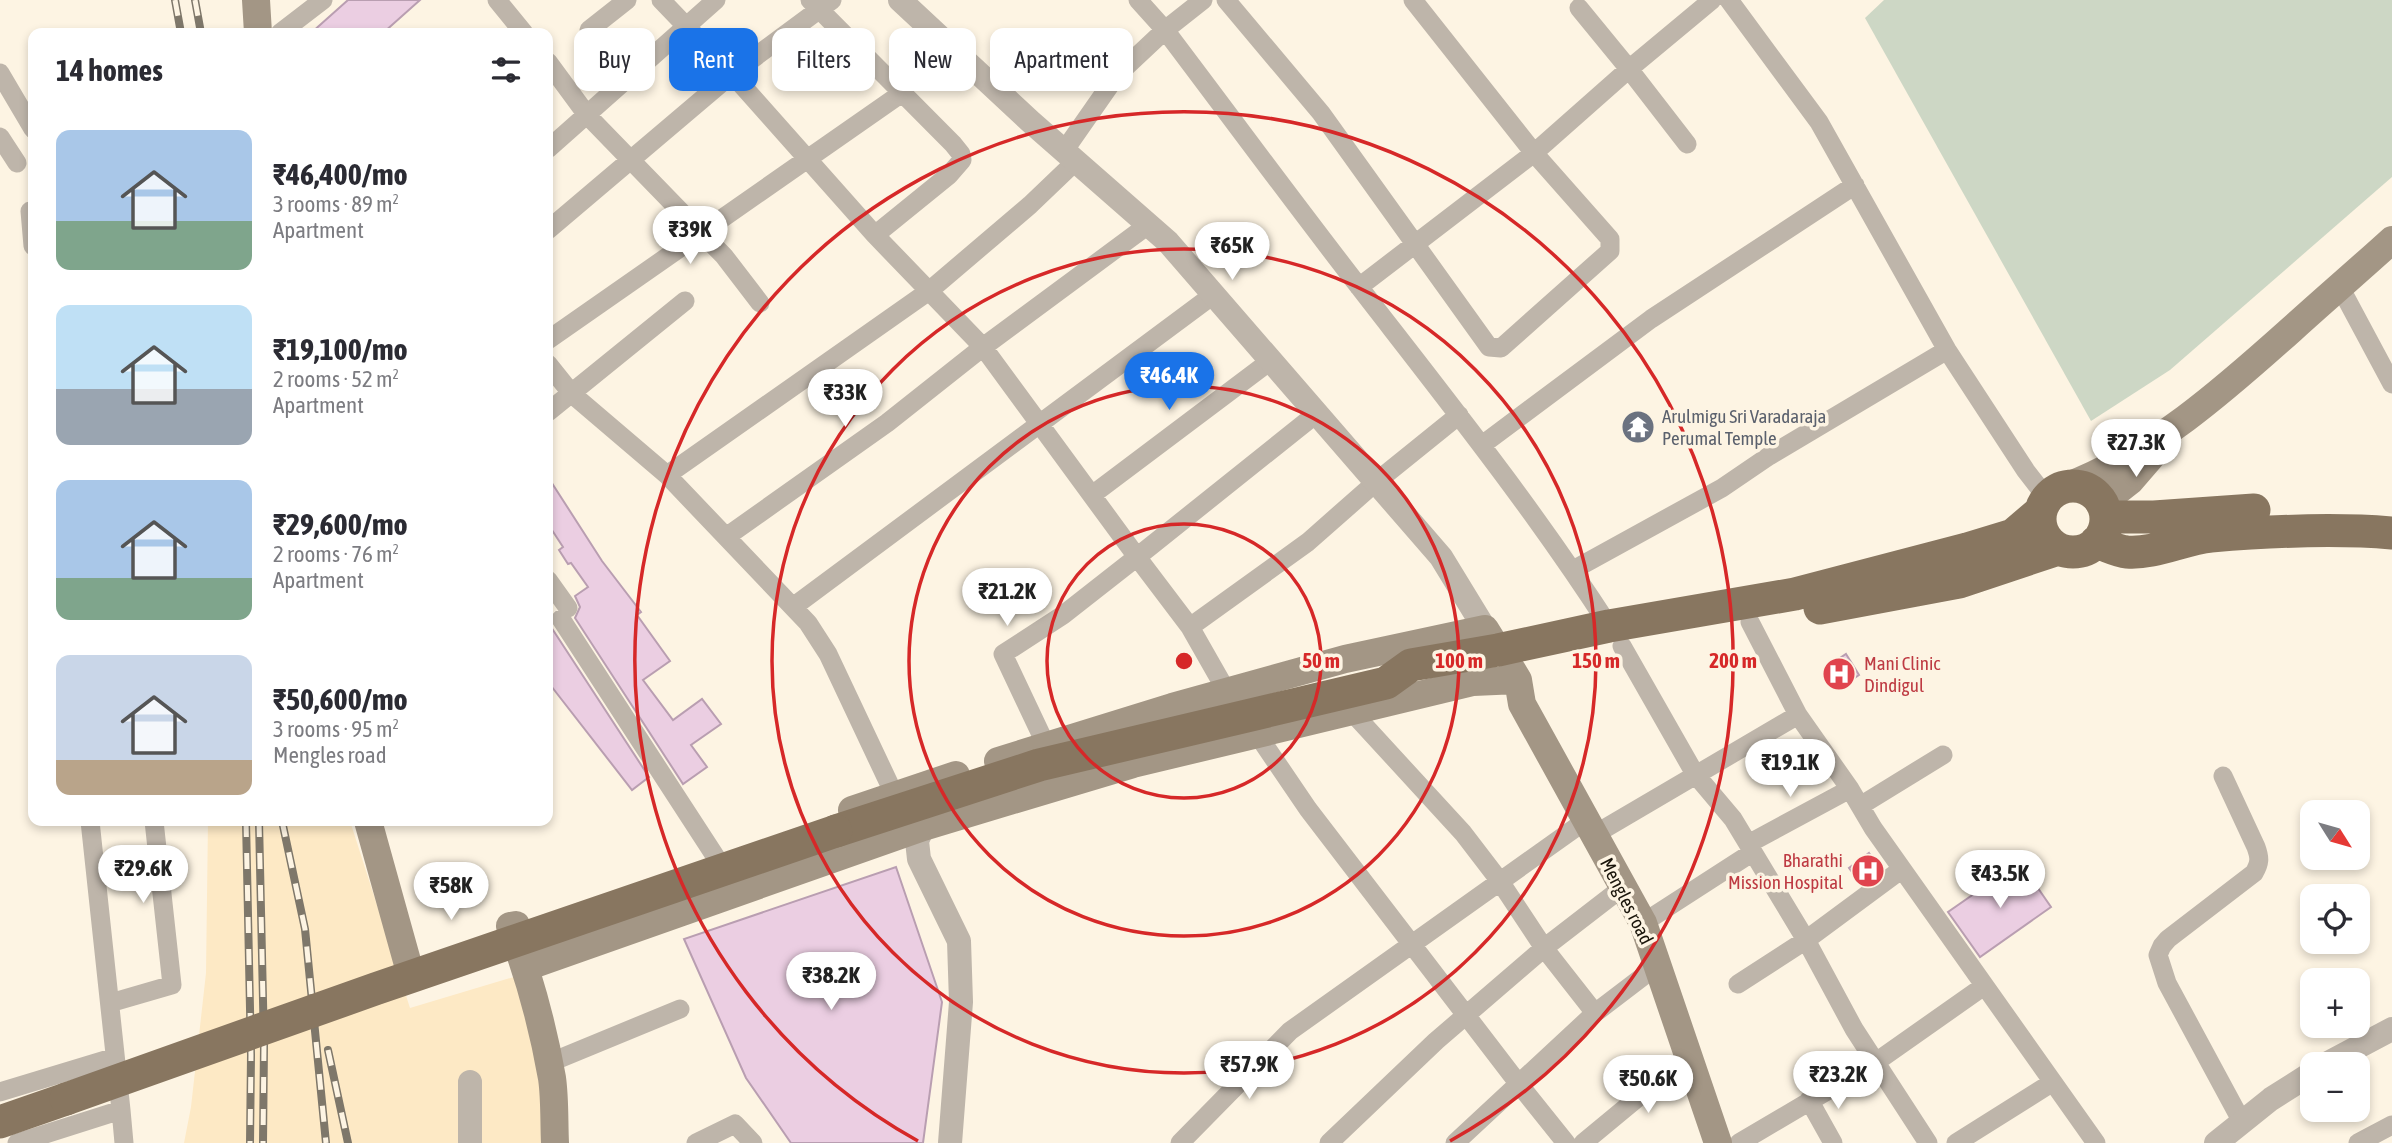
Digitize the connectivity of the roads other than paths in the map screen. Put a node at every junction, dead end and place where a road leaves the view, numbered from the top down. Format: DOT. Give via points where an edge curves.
graph roads {
  1 [pos="256,0"];
  2 [pos="323,0"];
  3 [pos="497,0"];
  4 [pos="628,0"];
  5 [pos="661,0"];
  6 [pos="716,0"];
  7 [pos="900,0"];
  8 [pos="1138,0"];
  9 [pos="1203,0"];
  10 [pos="1226,0"];
  11 [pos="1413,0"];
  12 [pos="1712,0"];
  13 [pos="1729,0"];
  14 [pos="821,4"];
  15 [pos="1579,8"];
  16 [pos="258,28"];
  17 [pos="287,28"];
  18 [pos="520,28"];
  19 [pos="592,28"];
  20 [pos="688,28"];
  21 [pos="1165,30"];
  22 [pos="669,44"];
  23 [pos="758,54"];
  24 [pos="655,56"];
  25 [pos="553,69"];
  26 [pos="1629,69"];
  27 [pos="0,73"];
  28 [pos="615,91"];
  29 [pos="712,91"];
  30 [pos="747,91"];
  31 [pos="902,93"];
  32 [pos="587,115"];
  33 [pos="28,121"];
  34 [pos="0,137"];
  35 [pos="1687,144"];
  36 [pos="553,145"];
  37 [pos="1534,153"];
  38 [pos="1070,156"];
  39 [pos="808,159"];
  40 [pos="631,161"];
  41 [pos="17,163"];
  42 [pos="1855,185"];
  43 [pos="1149,225"];
  44 [pos="553,226"];
  45 [pos="703,232"];
  46 [pos="875,235"];
  47 [pos="2392,240"];
  48 [pos="1417,244"];
  49 [pos="1359,287"];
  50 [pos="2340,288"];
  51 [pos="929,291"];
  52 [pos="1213,295"];
  53 [pos="685,301"];
  54 [pos="760,303"];
  55 [pos="553,337"];
  56 [pos="983,347"];
  57 [pos="1947,350"];
  58 [pos="1270,361"];
  59 [pos="553,370"];
  60 [pos="2392,384"];
  61 [pos="572,394"];
  62 [pos="553,408"];
  63 [pos="1316,414"];
  64 [pos="1459,415"];
  65 [pos="2182,422"];
  66 [pos="1041,423"];
  67 [pos="1482,445"];
  68 [pos="667,475"];
  69 [pos="1376,482"];
  70 [pos="1092,495"];
  71 [pos="2051,499"];
  72 [pos="2392,514"];
  73 [pos="2102,521"];
  74 [pos="2392,533"];
  75 [pos="726,537"];
  76 [pos="2058,549"];
  77 [pos="1137,556"];
  78 [pos="1573,570"];
  79 [pos="553,590"];
  80 [pos="793,607"];
  81 [pos="1750,622"];
  82 [pos="1190,627"];
  83 [pos="1615,636"];
  84 [pos="1503,657"];
  85 [pos="1227,692"];
  86 [pos="1365,695"];
  87 [pos="1798,715"];
  88 [pos="1257,734"];
  89 [pos="1046,745"];
  90 [pos="1943,755"];
  91 [pos="1695,774"];
  92 [pos="2223,776"];
  93 [pos="894,794"];
  94 [pos="1855,798"];
  95 [pos="91,826"];
  96 [pos="154,826"];
  97 [pos="369,826"];
  98 [pos="922,827"];
  99 [pos="1589,828"];
  100 [pos="797,830"];
  101 [pos="1750,848"];
  102 [pos="717,859"];
  103 [pos="810,867"];
  104 [pos="1902,869"];
  105 [pos="1499,880"];
  106 [pos="1623,887"];
  107 [pos="1643,923"];
  108 [pos="510,926"];
  109 [pos="1806,940"];
  110 [pos="1412,943"];
  111 [pos="1544,948"];
  112 [pos="407,961"];
  113 [pos="1658,965"];
  114 [pos="526,967"];
  115 [pos="1738,984"];
  116 [pos="1984,986"];
  117 [pos="110,1003"];
  118 [pos="680,1009"];
  119 [pos="1595,1013"];
  120 [pos="1467,1015"];
  121 [pos="2392,1029"];
  122 [pos="2349,1052"];
  123 [pos="1687,1056"];
  124 [pos="115,1058"];
  125 [pos="1876,1062"];
  126 [pos="549,1063"];
  127 [pos="2300,1081"];
  128 [pos="470,1082"];
  129 [pos="1518,1083"];
  130 [pos="2053,1083"];
  131 [pos="0,1092"];
  132 [pos="1809,1100"];
  133 [pos="121,1110"];
  134 [pos="0,1122"];
  135 [pos="2242,1122"];
  136 [pos="2392,1125"];
  137 [pos="1719,1141"];
  138 [pos="17,1143"];
  139 [pos="124,1143"];
  140 [pos="470,1143"];
  141 [pos="555,1143"];
  142 [pos="696,1143"];
  143 [pos="753,1143"];
  144 [pos="950,1143"];
  145 [pos="1180,1143"];
  146 [pos="1329,1143"];
  147 [pos="1455,1143"];
  148 [pos="1566,1143"];
  149 [pos="1583,1143"];
  150 [pos="1833,1143"];
  151 [pos="1928,1143"];
  152 [pos="1956,1143"];
  153 [pos="2096,1143"];
  154 [pos="2217,1143"];
  155 [pos="2358,1143"];
  1 -- 16 [label="main road"];
  2 -- 17 [label="street"];
  3 -- 18 [label="street"];
  4 -- 19 [label="street"];
  5 -- 20 [label="street"];
  6 -- 20 [label="street"];
  7 -- 38 [label="street"];
  8 -- 21 [label="street"];
  9 -- 21 [label="street"];
  10 -- 48 [label="street" via="1321,113"];
  11 -- 37 [label="street"];
  12 -- 26 [label="street"];
  13 -- 42 [label="street" via="1819,122"];
  14 -- 23 [label="street"];
  14 -- 31 [label="street"];
  15 -- 26 [label="street"];
  21 -- 38 [label="street" via="1117,75"];
  21 -- 49 [label="street"];
  22 -- 24 [label="street"];
  25 -- 32 [label="street"];
  26 -- 35 [label="street"];
  26 -- 37 [label="street"];
  27 -- 33 [label="street"];
  28 -- 32 [label="street"];
  29 -- 40 [label="street"];
  30 -- 39 [label="street"];
  31 -- 39 [label="street"];
  31 -- 46 [label="street" via="953,144 961,160"];
  32 -- 36 [label="street"];
  32 -- 40 [label="street"];
  34 -- 41 [label="street"];
  37 -- 48 [label="street"];
  37 -- 48 [label="street" via="1612,245 1501,348 1489,347"];
  38 -- 43 [label="street"];
  38 -- 51 [label="street" via="1030,205"];
  39 -- 45 [label="street"];
  39 -- 46 [label="street"];
  40 -- 44 [label="street"];
  40 -- 45 [label="street"];
  42 -- 57 [label="street"];
  42 -- 67 [label="street" via="1651,319"];
  43 -- 52 [label="street"];
  43 -- 56 [label="street"];
  45 -- 54 [label="street"];
  45 -- 55 [label="street"];
  46 -- 51 [label="street"];
  47 -- 50 [label="main road"];
  48 -- 49 [label="street"];
  49 -- 64 [label="street"];
  50 -- 60 [label="street"];
  50 -- 65 [label="main road"];
  51 -- 56 [label="street"];
  51 -- 68 [label="street"];
  52 -- 58 [label="street"];
  52 -- 66 [label="street"];
  53 -- 61 [label="street"];
  56 -- 66 [label="street"];
  56 -- 75 [label="street" via="887,423"];
  57 -- 71 [label="street" via="2026,471"];
  57 -- 78 [label="street" via="1722,488"];
  58 -- 63 [label="street"];
  58 -- 70 [label="street"];
  59 -- 61 [label="street"];
  61 -- 62 [label="street"];
  61 -- 68 [label="street"];
  63 -- 69 [label="street"];
  63 -- 77 [label="street"];
  64 -- 67 [label="street"];
  64 -- 69 [label="street"];
  65 -- 71 [label="main road"];
  65 -- 73 [label="main road"];
  66 -- 70 [label="street"];
  66 -- 80 [label="street"];
  67 -- 78 [label="street"];
  68 -- 75 [label="street"];
  69 -- 82 [label="street" via="1308,542"];
  69 -- 84 [label="street" via="1441,557"];
  70 -- 77 [label="street"];
  71 -- 73 [label="highway" via="2078,486 2094,492"];
  71 -- 76 [label="highway" via="2040,527"];
  71 -- 83 [label="highway" via="2013,535 1795,594"];
  72 -- 73 [label="highway" via="2255,510"];
  73 -- 74 [label="highway" via="2125,552 2246,533"];
  73 -- 76 [label="highway" via="2085,550"];
  75 -- 80 [label="street"];
  76 -- 81 [label="highway" via="1959,582"];
  77 -- 82 [label="street"];
  77 -- 89 [label="street" via="1063,615 1003,654"];
  78 -- 83 [label="street"];
  79 -- 102 [label="street"];
  80 -- 93 [label="street" via="828,654"];
  81 -- 83 [label="highway"];
  81 -- 87 [label="street"];
  82 -- 85 [label="street"];
  83 -- 84 [label="highway"];
  83 -- 91 [label="street"];
  84 -- 85 [label="main road" via="1345,659"];
  84 -- 86 [label="highway" via="1411,665"];
  84 -- 86 [label="main road" via="1473,682"];
  84 -- 99 [label="main road, Mengles road" via="1522,704"];
  85 -- 89 [label="main road"];
  86 -- 88 [label="main road"];
  86 -- 105 [label="street"];
  86 -- 134 [label="highway, bridge" via="1039,765 375,989"];
  87 -- 91 [label="street"];
  87 -- 94 [label="street"];
  88 -- 98 [label="main road" via="1133,764"];
  88 -- 110 [label="street" via="1308,809"];
  89 -- 93 [label="main road"];
  90 -- 94 [label="street"];
  91 -- 99 [label="street"];
  91 -- 101 [label="street" via="1733,819"];
  92 -- 135 [label="street" via="2256,847 2259,864 2254,873 2168,939 2158,955 2167,984"];
  93 -- 100 [label="main road"];
  94 -- 101 [label="street"];
  94 -- 104 [label="street"];
  95 -- 117 [label="street"];
  96 -- 117 [label="street" via="172,985"];
  97 -- 112 [label="main road"];
  98 -- 103 [label="main road"];
  98 -- 144 [label="street" via="917,841 919,859 959,941 961,1002"];
  99 -- 105 [label="street"];
  99 -- 106 [label="main road, Mengles road"];
  100 -- 102 [label="main road"];
  100 -- 103 [label="main road"];
  101 -- 107 [label="street"];
  101 -- 109 [label="street"];
  102 -- 108 [label="main road"];
  103 -- 114 [label="main road"];
  104 -- 109 [label="street"];
  104 -- 116 [label="street"];
  105 -- 110 [label="street"];
  105 -- 111 [label="street"];
  106 -- 107 [label="main road, Mengles road"];
  106 -- 111 [label="street"];
  107 -- 113 [label="main road, Mengles road"];
  108 -- 112 [label="street"];
  108 -- 114 [label="main road"];
  109 -- 115 [label="street"];
  109 -- 125 [label="street"];
  110 -- 120 [label="street"];
  110 -- 145 [label="street" via="1290,1031"];
  111 -- 119 [label="street"];
  111 -- 120 [label="street"];
  113 -- 119 [label="street"];
  113 -- 123 [label="main road, Mengles road"];
  114 -- 126 [label="main road"];
  116 -- 125 [label="street"];
  116 -- 130 [label="street"];
  117 -- 124 [label="street"];
  118 -- 126 [label="street"];
  119 -- 129 [label="street"];
  120 -- 129 [label="street"];
  120 -- 146 [label="street"];
  121 -- 122 [label="street"];
  123 -- 137 [label="main road, Mengles road"];
  123 -- 149 [label="street"];
  124 -- 131 [label="street"];
  124 -- 133 [label="street"];
  125 -- 132 [label="street"];
  125 -- 151 [label="street"];
  126 -- 141 [label="main road"];
  127 -- 135 [label="street"];
  128 -- 140 [label="street"];
  129 -- 147 [label="street"];
  129 -- 148 [label="street"];
  130 -- 152 [label="street"];
  130 -- 153 [label="street"];
  132 -- 137 [label="street"];
  132 -- 150 [label="street"];
  133 -- 138 [label="street"];
  133 -- 139 [label="street"];
  135 -- 154 [label="street"];
  136 -- 155 [label="street"];
  142 -- 143 [label="street" via="735,1124"];
}
